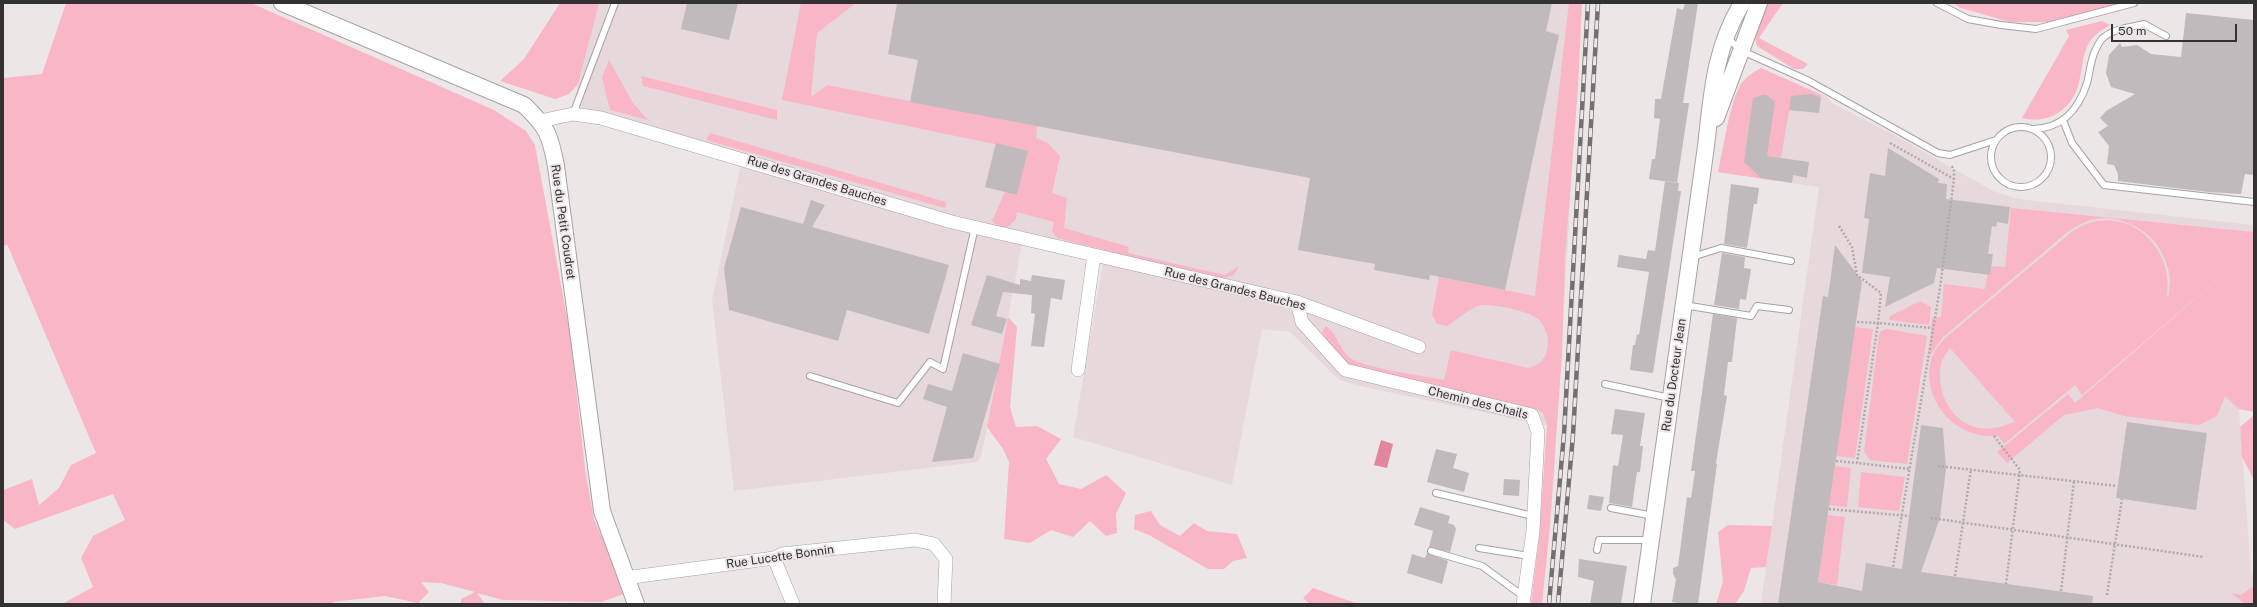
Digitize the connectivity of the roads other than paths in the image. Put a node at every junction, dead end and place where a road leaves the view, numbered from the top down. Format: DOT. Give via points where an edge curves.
graph roads {
  1 [pos="282,3"];
  2 [pos="615,3"];
  3 [pos="1742,3"];
  4 [pos="1759,3"];
  5 [pos="1937,3"];
  6 [pos="2134,3"];
  7 [pos="1726,36"];
  8 [pos="2166,36"];
  9 [pos="1740,50"];
  10 [pos="573,114"];
  11 [pos="540,120"];
  12 [pos="2063,120"];
  13 [pos="2032,129"];
  14 [pos="1996,140"];
  15 [pos="1706,146"];
  16 [pos="2254,202"];
  17 [pos="975,227"];
  18 [pos="1094,255"];
  19 [pos="1691,258"];
  20 [pos="1791,261"];
  21 [pos="1297,302"];
  22 [pos="1684,306"];
  23 [pos="1789,310"];
  24 [pos="1419,347"];
  25 [pos="1078,370"];
  26 [pos="810,376"];
  27 [pos="1605,384"];
  28 [pos="1671,399"];
  29 [pos="1436,493"];
  30 [pos="1611,508"];
  31 [pos="1533,516"];
  32 [pos="1654,516"];
  33 [pos="1651,540"];
  34 [pos="1479,548"];
  35 [pos="1597,550"];
  36 [pos="1430,551"];
  37 [pos="1529,556"];
  38 [pos="774,558"];
  39 [pos="626,578"];
  40 [pos="1523,600"];
  41 [pos="636,604"];
  42 [pos="793,604"];
  43 [pos="944,604"];
  44 [pos="1642,604"];
  1 -- 11 [label="street, Rue du Petit Coudret" via="524,105"];
  2 -- 10 [label="lane"];
  3 -- 7 [label="street, Rue du Docteur Jean"];
  4 -- 9 [label="street, Rue du Docteur Jean"];
  5 -- 6 [label="lane" via="1968,18 2036,28"];
  7 -- 9 [label="lane"];
  7 -- 15 [label="street, Rue du Docteur Jean" via="1714,76"];
  8 -- 12 [label="lane" via="2144,24 2118,30 2102,38 2091,59 2087,83 2077,107"];
  9 -- 14 [label="lane" via="1809,80 1938,153 1950,155"];
  9 -- 15 [label="street, Rue du Docteur Jean"];
  10 -- 11 [label="street, Rue des Grandes Bauches"];
  10 -- 17 [label="street, Rue des Grandes Bauches" via="616,122"];
  11 -- 39 [label="street, Rue du Petit Coudret" via="548,131 556,166 602,511"];
  12 -- 13 [label="lane" via="2048,128"];
  12 -- 16 [label="lane" via="2072,143 2104,185"];
  13 -- 14 [label="lane" via="2012,128"];
  13 -- 14 [label="lane" via="2041,134 2047,142 2051,156 2048,171 2035,185 2015,187 1998,178 1991,159"];
  15 -- 19 [label="street, Rue du Docteur Jean"];
  17 -- 18 [label="street, Rue des Grandes Bauches"];
  17 -- 26 [label="lane" via="942,369 930,362 898,403"];
  18 -- 21 [label="street, Rue des Grandes Bauches"];
  18 -- 25 [label="street"];
  19 -- 20 [label="lane" via="1721,248"];
  19 -- 22 [label="street, Rue du Docteur Jean"];
  21 -- 24 [label="street, Rue des Grandes Bauches"];
  21 -- 31 [label="street, Chemin des Chails" via="1302,322 1345,370 1532,415 1538,432"];
  22 -- 23 [label="lane" via="1751,316 1757,306"];
  22 -- 28 [label="street, Rue du Docteur Jean"];
  27 -- 28 [label="lane"];
  28 -- 32 [label="street, Rue du Docteur Jean"];
  29 -- 31 [label="lane"];
  30 -- 32 [label="lane"];
  31 -- 37 [label="street, Chemin des Chails"];
  32 -- 33 [label="street, Rue du Docteur Jean"];
  33 -- 35 [label="lane" via="1599,540"];
  33 -- 44 [label="street, Rue du Docteur Jean"];
  34 -- 37 [label="lane"];
  36 -- 40 [label="lane" via="1482,566"];
  37 -- 40 [label="street, Chemin des Chails"];
  38 -- 39 [label="street, Rue Lucette Bonnin"];
  38 -- 42 [label="street"];
  38 -- 43 [label="street, Rue Lucette Bonnin" via="782,554 915,540 934,544 946,559"];
  39 -- 41 [label="street, Rue du Petit Coudret"];
}
